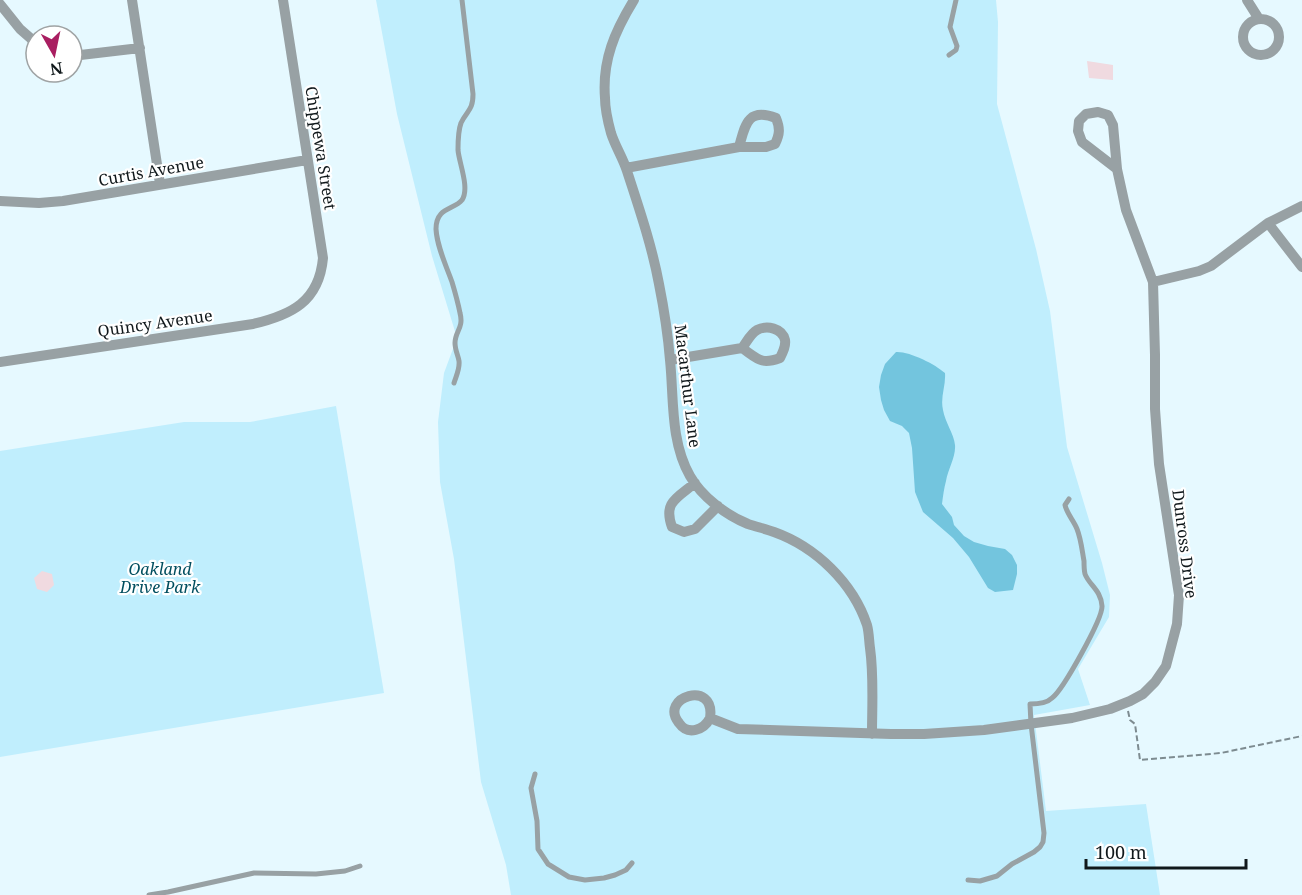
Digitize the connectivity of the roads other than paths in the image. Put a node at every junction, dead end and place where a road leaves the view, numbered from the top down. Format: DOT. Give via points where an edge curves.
graph roads {
  1 [pos="132,0"];
  2 [pos="283,0"];
  3 [pos="462,0"];
  4 [pos="634,0"];
  5 [pos="956,0"];
  6 [pos="1246,0"];
  7 [pos="0,4"];
  8 [pos="1259,19"];
  9 [pos="24,32"];
  10 [pos="140,48"];
  11 [pos="84,55"];
  12 [pos="949,55"];
  13 [pos="739,147"];
  14 [pos="307,160"];
  15 [pos="626,168"];
  16 [pos="1117,169"];
  17 [pos="160,184"];
  18 [pos="0,201"];
  19 [pos="1302,206"];
  20 [pos="1268,222"];
  21 [pos="1302,267"];
  22 [pos="1153,282"];
  23 [pos="308,297"];
  24 [pos="742,348"];
  25 [pos="670,360"];
  26 [pos="0,362"];
  27 [pos="454,383"];
  28 [pos="695,483"];
  29 [pos="1069,499"];
  30 [pos="718,506"];
  31 [pos="710,718"];
  32 [pos="1030,724"];
  33 [pos="872,734"];
  34 [pos="535,774"];
  35 [pos="632,863"];
  36 [pos="360,866"];
  37 [pos="968,880"];
  38 [pos="149,895"];
  1 -- 10 [label="street"];
  2 -- 14 [label="street, Chippewa Street"];
  3 -- 27 [label="lane" via="473,94 473,105 458,134 464,189 460,202 447,208 436,228 461,314 462,325 455,339 459,370"];
  4 -- 15 [label="street, Macarthur Lane" via="609,49 604,96 611,134"];
  5 -- 12 [label="lane" via="950,27 957,46"];
  6 -- 8 [label="street"];
  7 -- 9 [label="street"];
  10 -- 11 [label="street"];
  10 -- 17 [label="street"];
  13 -- 15 [label="street"];
  14 -- 17 [label="street, Curtis Avenue"];
  14 -- 23 [label="street, Chippewa Street" via="323,258 322,272"];
  15 -- 25 [label="street, Macarthur Lane" via="659,282"];
  16 -- 16 [label="street, Dunross Drive" via="1082,142 1079,121 1086,114 1108,115 1113,125"];
  16 -- 22 [label="street, Dunross Drive" via="1126,210"];
  17 -- 18 [label="street, Curtis Avenue" via="39,203"];
  19 -- 20 [label="street"];
  20 -- 21 [label="street"];
  20 -- 22 [label="street" via="1210,266"];
  22 -- 32 [label="street, Dunross Drive" via="1159,465 1179,595 1177,624 1166,666 1143,694 1110,709"];
  23 -- 26 [label="street, Quincy Avenue" via="288,314 253,324"];
  24 -- 25 [label="street"];
  25 -- 28 [label="street, Macarthur Lane" via="678,446"];
  28 -- 30 [label="street, Macarthur Lane"];
  28 -- 30 [label="street" via="670,505 672,527 684,532 695,529"];
  29 -- 32 [label="lane" via="1065,505 1077,528 1086,576 1100,598 1101,616 1053,698 1030,704"];
  30 -- 33 [label="street, Macarthur Lane" via="808,549 844,583 867,627 872,666"];
  31 -- 33 [label="street, Dunross Drive" via="738,729"];
  32 -- 33 [label="street, Dunross Drive" via="924,734"];
  32 -- 37 [label="lane" via="1043,842 997,876"];
  34 -- 35 [label="lane" via="531,788 538,849 548,864 569,877 585,880 615,875"];
  36 -- 38 [label="lane" via="316,874 254,873"];
}
